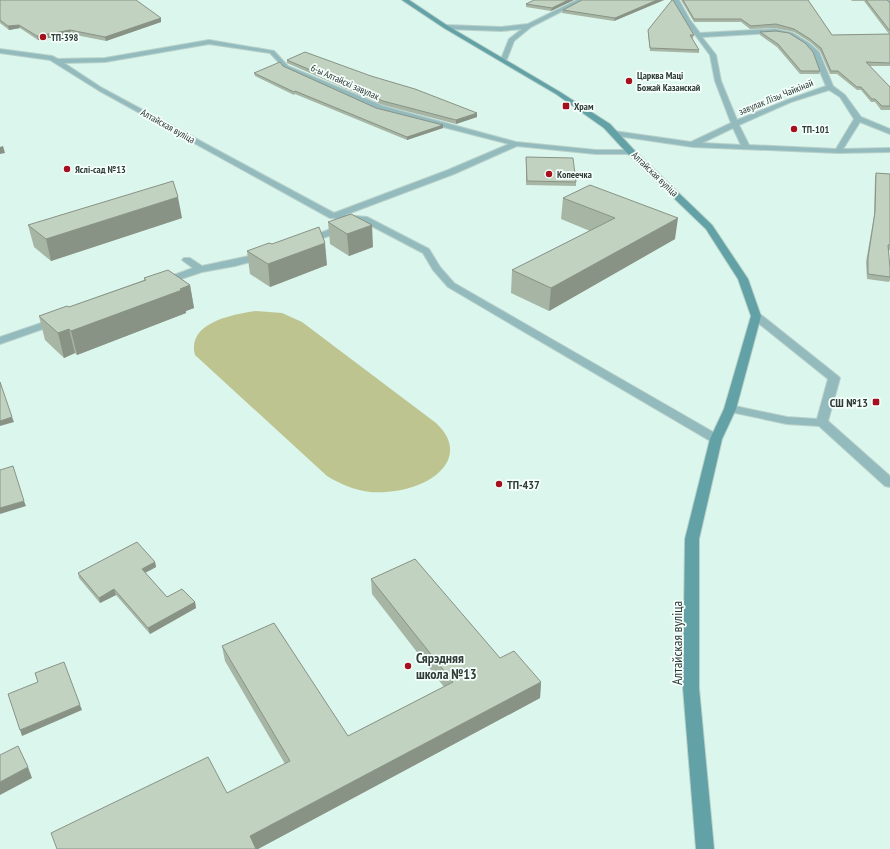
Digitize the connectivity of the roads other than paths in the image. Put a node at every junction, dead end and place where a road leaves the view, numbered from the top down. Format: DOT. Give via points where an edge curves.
graph roads {
  1 [pos="406,0"];
  2 [pos="581,0"];
  3 [pos="676,0"];
  4 [pos="887,0"];
  5 [pos="890,3"];
  6 [pos="446,26"];
  7 [pos="529,26"];
  8 [pos="698,35"];
  9 [pos="0,51"];
  10 [pos="504,60"];
  11 [pos="56,61"];
  12 [pos="830,86"];
  13 [pos="858,119"];
  14 [pos="735,124"];
  15 [pos="890,132"];
  16 [pos="614,133"];
  17 [pos="516,144"];
  18 [pos="693,145"];
  19 [pos="747,148"];
  20 [pos="890,150"];
  21 [pos="838,151"];
  22 [pos="631,152"];
  23 [pos="333,216"];
  24 [pos="364,219"];
  25 [pos="298,244"];
  26 [pos="276,252"];
  27 [pos="187,260"];
  28 [pos="200,268"];
  29 [pos="156,285"];
  30 [pos="756,316"];
  31 [pos="67,317"];
  32 [pos="0,341"];
  33 [pos="730,409"];
  34 [pos="822,422"];
  35 [pos="716,439"];
  36 [pos="890,483"];
  37 [pos="705,849"];
  1 -- 6 [label="main road, Алтайская вуліца"];
  2 -- 7 [label="street"];
  3 -- 8 [label="street, завулак Лізы Чайкінай"];
  4 -- 5 [label="street"];
  6 -- 7 [label="street" via="501,29"];
  6 -- 10 [label="main road, Алтайская вуліца"];
  7 -- 10 [label="street" via="511,40"];
  8 -- 12 [label="street, завулак Лізы Чайкінай" via="775,32 791,34 817,53"];
  8 -- 14 [label="street, завулак Лізы Чайкінай" via="713,55 718,81"];
  9 -- 11 [label="street, Алтайская вуліца" via="52,58"];
  10 -- 16 [label="main road, Алтайская вуліца" via="558,93"];
  11 -- 17 [label="street, 6-ы Алтайскі завулак" via="105,60 209,42 252,48 272,52 286,67 380,108"];
  11 -- 23 [label="street, Алтайская вуліца" via="100,89"];
  12 -- 13 [label="street" via="843,96"];
  12 -- 14 [label="street, завулак Лізы Чайкінай"];
  13 -- 15 [label="street"];
  13 -- 21 [label="street"];
  14 -- 18 [label="street, завулак Лізы Чайкінай"];
  14 -- 19 [label="street, завулак Лізы Чайкінай"];
  16 -- 18 [label="street"];
  16 -- 22 [label="main road, Алтайская вуліца"];
  17 -- 22 [label="street, 6-ы Алтайскі завулак" via="596,152"];
  17 -- 23 [label="street" via="451,172"];
  18 -- 19 [label="street"];
  19 -- 21 [label="street"];
  20 -- 21 [label="street"];
  22 -- 30 [label="main road, Алтайская вуліца" via="709,227 743,278"];
  23 -- 24 [label="street, Алтайская вуліца"];
  24 -- 25 [label="street"];
  24 -- 35 [label="street, Алтайская вуліца" via="426,251 443,278 451,285"];
  26 -- 28 [label="street" via="235,263"];
  27 -- 28 [label="street"];
  28 -- 29 [label="street"];
  30 -- 33 [label="main road, Алтайская вуліца"];
  30 -- 34 [label="street" via="834,378"];
  31 -- 32 [label="street"];
  33 -- 34 [label="street" via="785,421"];
  33 -- 35 [label="main road, Алтайская вуліца"];
  34 -- 36 [label="street"];
  35 -- 37 [label="main road, Алтайская вуліца" via="692,538 691,688"];
}
